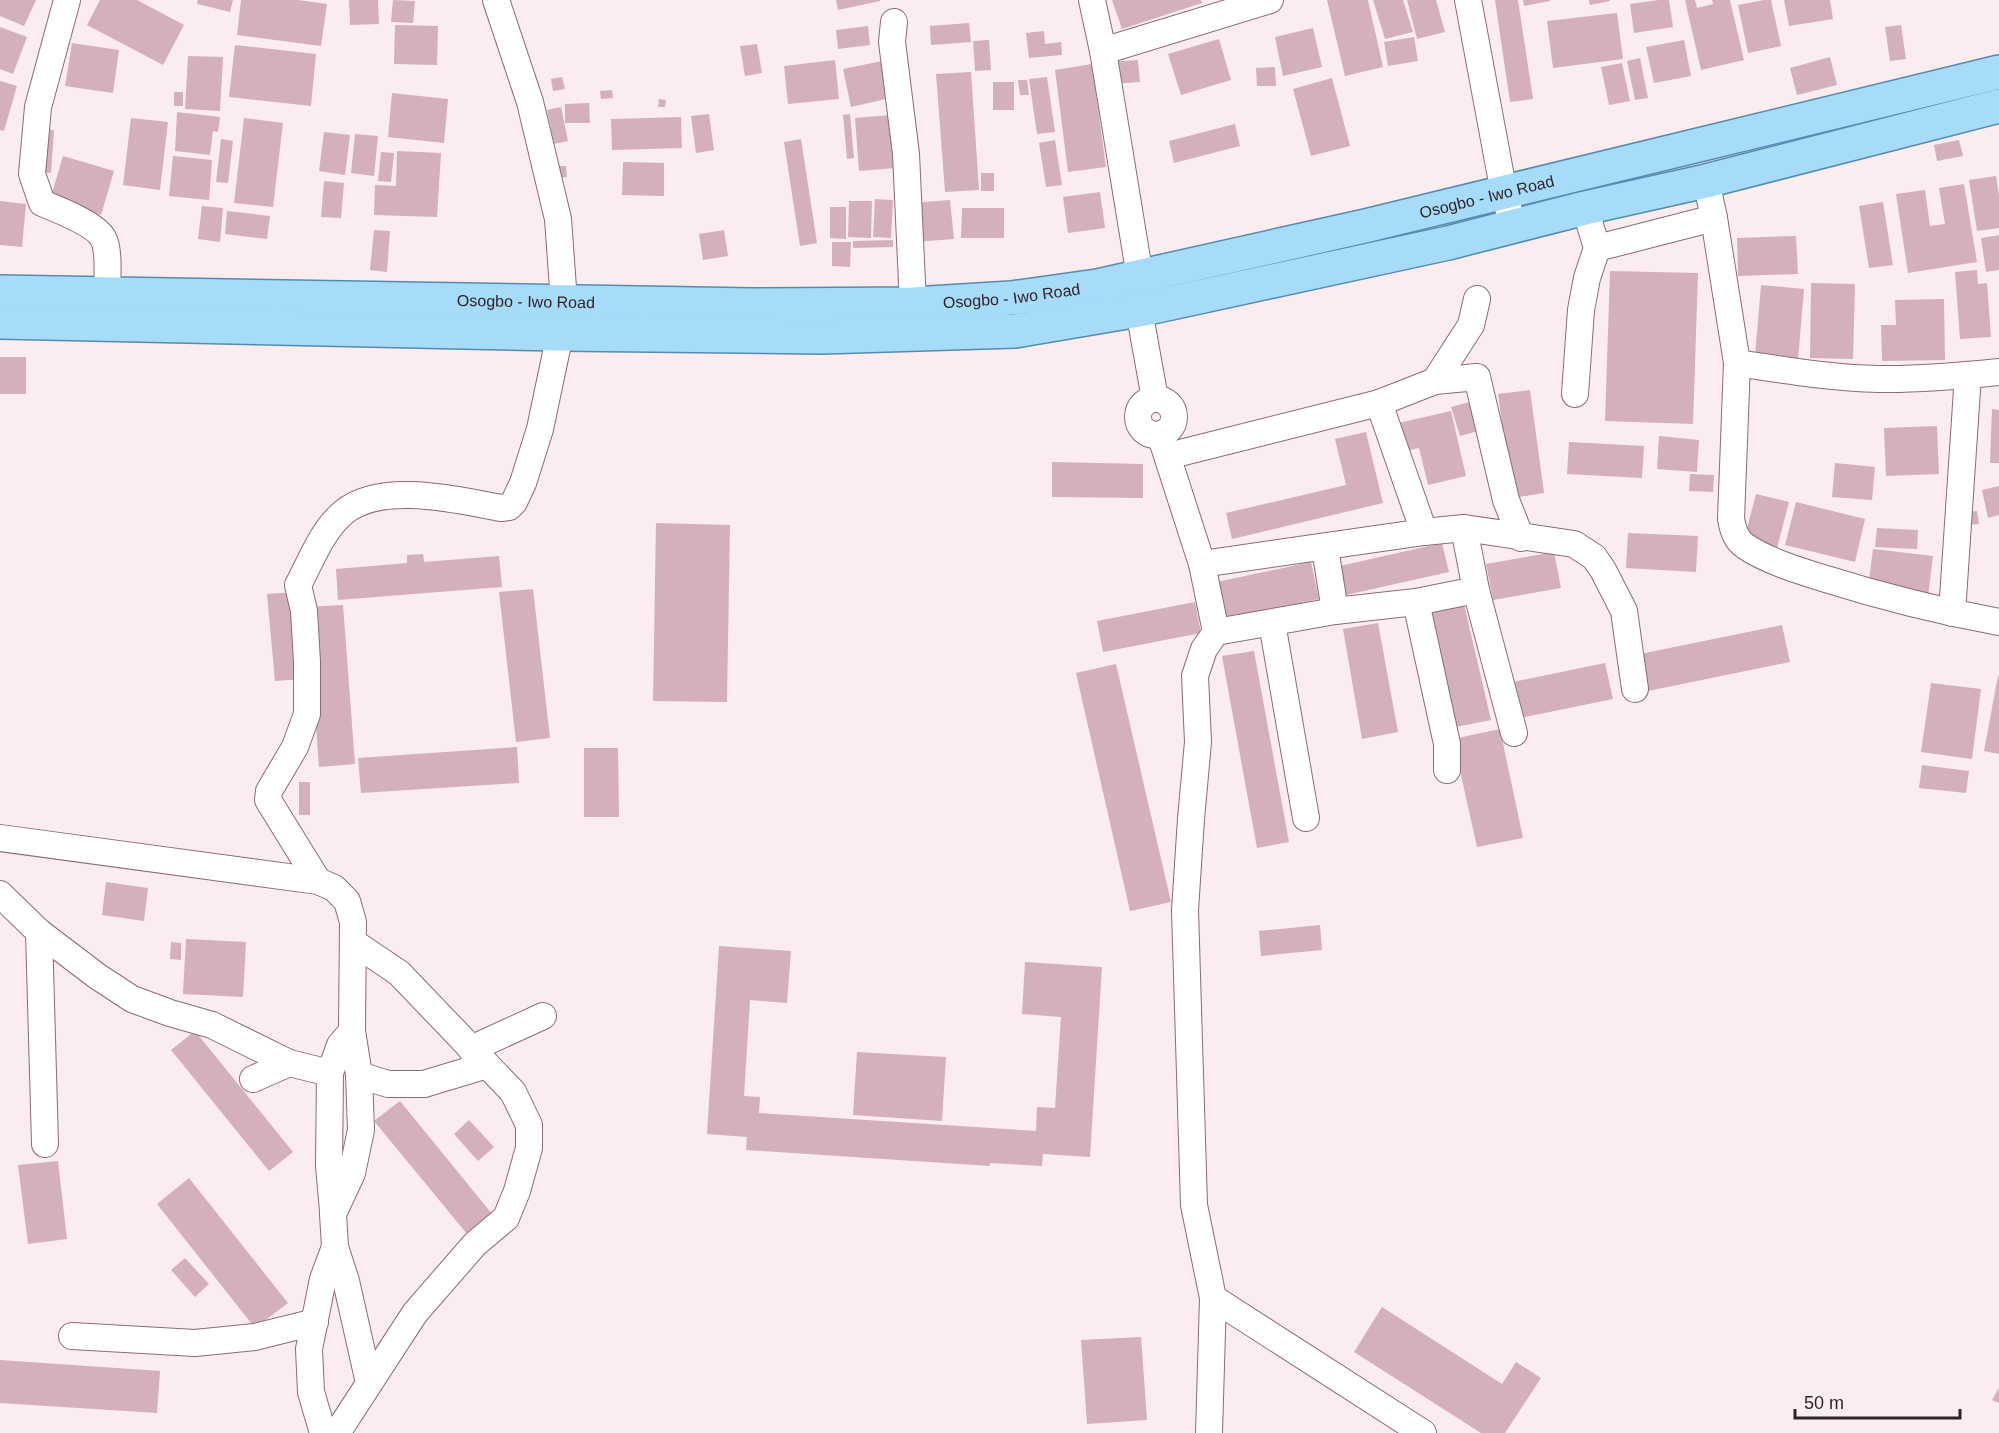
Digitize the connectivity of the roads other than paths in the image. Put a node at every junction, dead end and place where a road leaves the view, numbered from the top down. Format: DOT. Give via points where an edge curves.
graph roads {
  1 [pos="66,0"];
  2 [pos="496,0"];
  3 [pos="1092,0"];
  4 [pos="1270,0"];
  5 [pos="1468,0"];
  6 [pos="894,22"];
  7 [pos="1103,51"];
  8 [pos="1999,72"];
  9 [pos="1999,106"];
  10 [pos="1706,181"];
  11 [pos="1504,193"];
  12 [pos="1585,208"];
  13 [pos="1714,218"];
  14 [pos="1514,226"];
  15 [pos="1598,248"];
  16 [pos="1140,277"];
  17 [pos="0,292"];
  18 [pos="107,294"];
  19 [pos="1478,299"];
  20 [pos="564,302"];
  21 [pos="663,303"];
  22 [pos="913,304"];
  23 [pos="1139,310"];
  24 [pos="0,322"];
  25 [pos="560,334"];
  26 [pos="663,335"];
  27 [pos="1737,363"];
  28 [pos="1999,372"];
  29 [pos="1968,375"];
  30 [pos="1435,381"];
  31 [pos="1575,394"];
  32 [pos="1379,404"];
  33 [pos="1164,445"];
  34 [pos="1464,528"];
  35 [pos="1424,532"];
  36 [pos="1521,538"];
  37 [pos="1325,548"];
  38 [pos="1202,564"];
  39 [pos="1476,590"];
  40 [pos="1416,602"];
  41 [pos="1335,611"];
  42 [pos="1952,613"];
  43 [pos="1999,622"];
  44 [pos="1272,623"];
  45 [pos="1216,632"];
  46 [pos="1635,689"];
  47 [pos="1514,733"];
  48 [pos="1447,770"];
  49 [pos="1306,818"];
  50 [pos="0,838"];
  51 [pos="318,881"];
  52 [pos="0,894"];
  53 [pos="39,932"];
  54 [pos="353,942"];
  55 [pos="543,1016"];
  56 [pos="352,1031"];
  57 [pos="479,1057"];
  58 [pos="289,1063"];
  59 [pos="330,1073"];
  60 [pos="359,1075"];
  61 [pos="253,1079"];
  62 [pos="45,1144"];
  63 [pos="333,1214"];
  64 [pos="335,1247"];
  65 [pos="1213,1298"];
  66 [pos="315,1322"];
  67 [pos="72,1336"];
  68 [pos="369,1383"];
  69 [pos="323,1433"];
  70 [pos="337,1433"];
  71 [pos="1209,1433"];
  72 [pos="1424,1433"];
  1 -- 18 [label="street" via="38,107 32,174 42,203 66,213 104,239"];
  2 -- 20 [label="street" via="531,102 558,219"];
  3 -- 7 [label="street"];
  4 -- 7 [label="street"];
  5 -- 11 [label="street"];
  6 -- 22 [label="street" via="892,42 906,154"];
  7 -- 16 [label="street"];
  8 -- 11 [label="main road, Osogbo - Iwo Road"];
  9 -- 10 [label="main road, Osogbo - Iwo Road"];
  10 -- 12 [label="main road, Osogbo - Iwo Road"];
  10 -- 13 [label="street"];
  11 -- 14 [label="street"];
  11 -- 16 [label="main road, Osogbo - Iwo Road"];
  12 -- 14 [label="main road, Osogbo - Iwo Road"];
  12 -- 15 [label="street"];
  13 -- 15 [label="street"];
  13 -- 27 [label="street"];
  14 -- 23 [label="main road, Osogbo - Iwo Road"];
  15 -- 31 [label="street" via="1581,310"];
  16 -- 22 [label="main road, Osogbo - Iwo Road" via="1011,298"];
  17 -- 18 [label="main road, Osogbo - Iwo Road"];
  18 -- 20 [label="main road, Osogbo - Iwo Road"];
  19 -- 30 [label="street" via="1471,325"];
  20 -- 21 [label="main road, Osogbo - Iwo Road"];
  21 -- 22 [label="main road, Osogbo - Iwo Road"];
  21 -- 26 [label="main road"];
  23 -- 26 [label="main road, Osogbo - Iwo Road" via="1015,331 822,337"];
  23 -- 33 [label="street" via="1155,399 1144,403 1139,420 1144,430"];
  24 -- 25 [label="main road, Osogbo - Iwo Road"];
  25 -- 26 [label="main road, Osogbo - Iwo Road"];
  25 -- 51 [label="street" via="540,429 514,502 501,508 443,497 401,495 371,499 345,511 326,532 298,585 304,611 307,714 268,800"];
  27 -- 29 [label="street" via="1807,374 1880,379"];
  27 -- 42 [label="street" via="1731,519 1735,535 1744,546 1791,569"];
  28 -- 29 [label="street"];
  29 -- 42 [label="street"];
  30 -- 32 [label="street"];
  30 -- 36 [label="street" via="1477,377 1506,500"];
  32 -- 33 [label="street"];
  32 -- 35 [label="street"];
  33 -- 38 [label="street"];
  34 -- 35 [label="street"];
  34 -- 36 [label="street"];
  34 -- 39 [label="street"];
  35 -- 37 [label="street"];
  36 -- 46 [label="street" via="1574,544 1594,556 1624,611"];
  37 -- 38 [label="street"];
  37 -- 41 [label="street"];
  38 -- 45 [label="street"];
  39 -- 40 [label="street"];
  39 -- 47 [label="street"];
  40 -- 41 [label="street"];
  40 -- 48 [label="street" via="1447,744"];
  41 -- 44 [label="street"];
  42 -- 43 [label="street"];
  44 -- 45 [label="street"];
  44 -- 49 [label="street"];
  45 -- 65 [label="street" via="1204,649 1195,676 1198,742 1185,910 1194,1205"];
  50 -- 51 [label="street"];
  51 -- 54 [label="street" via="334,888 347,901"];
  52 -- 53 [label="street"];
  53 -- 58 [label="street" via="132,999 212,1025"];
  53 -- 62 [label="street"];
  54 -- 56 [label="street"];
  54 -- 57 [label="street" via="399,973"];
  55 -- 57 [label="street"];
  56 -- 59 [label="street" via="340,1046"];
  56 -- 60 [label="street"];
  57 -- 60 [label="street" via="424,1084 388,1084"];
  57 -- 68 [label="street" via="513,1092 529,1125 529,1148 517,1191 506,1218 475,1244 415,1313"];
  58 -- 59 [label="street"];
  58 -- 61 [label="street"];
  59 -- 63 [label="street"];
  60 -- 63 [label="street" via="361,1131 352,1173"];
  63 -- 64 [label="street"];
  64 -- 66 [label="street" via="323,1280"];
  64 -- 68 [label="street"];
  65 -- 71 [label="street"];
  65 -- 72 [label="street"];
  66 -- 67 [label="street" via="255,1337 195,1343"];
  66 -- 69 [label="street" via="309,1349 311,1392"];
  68 -- 70 [label="street"];
}
